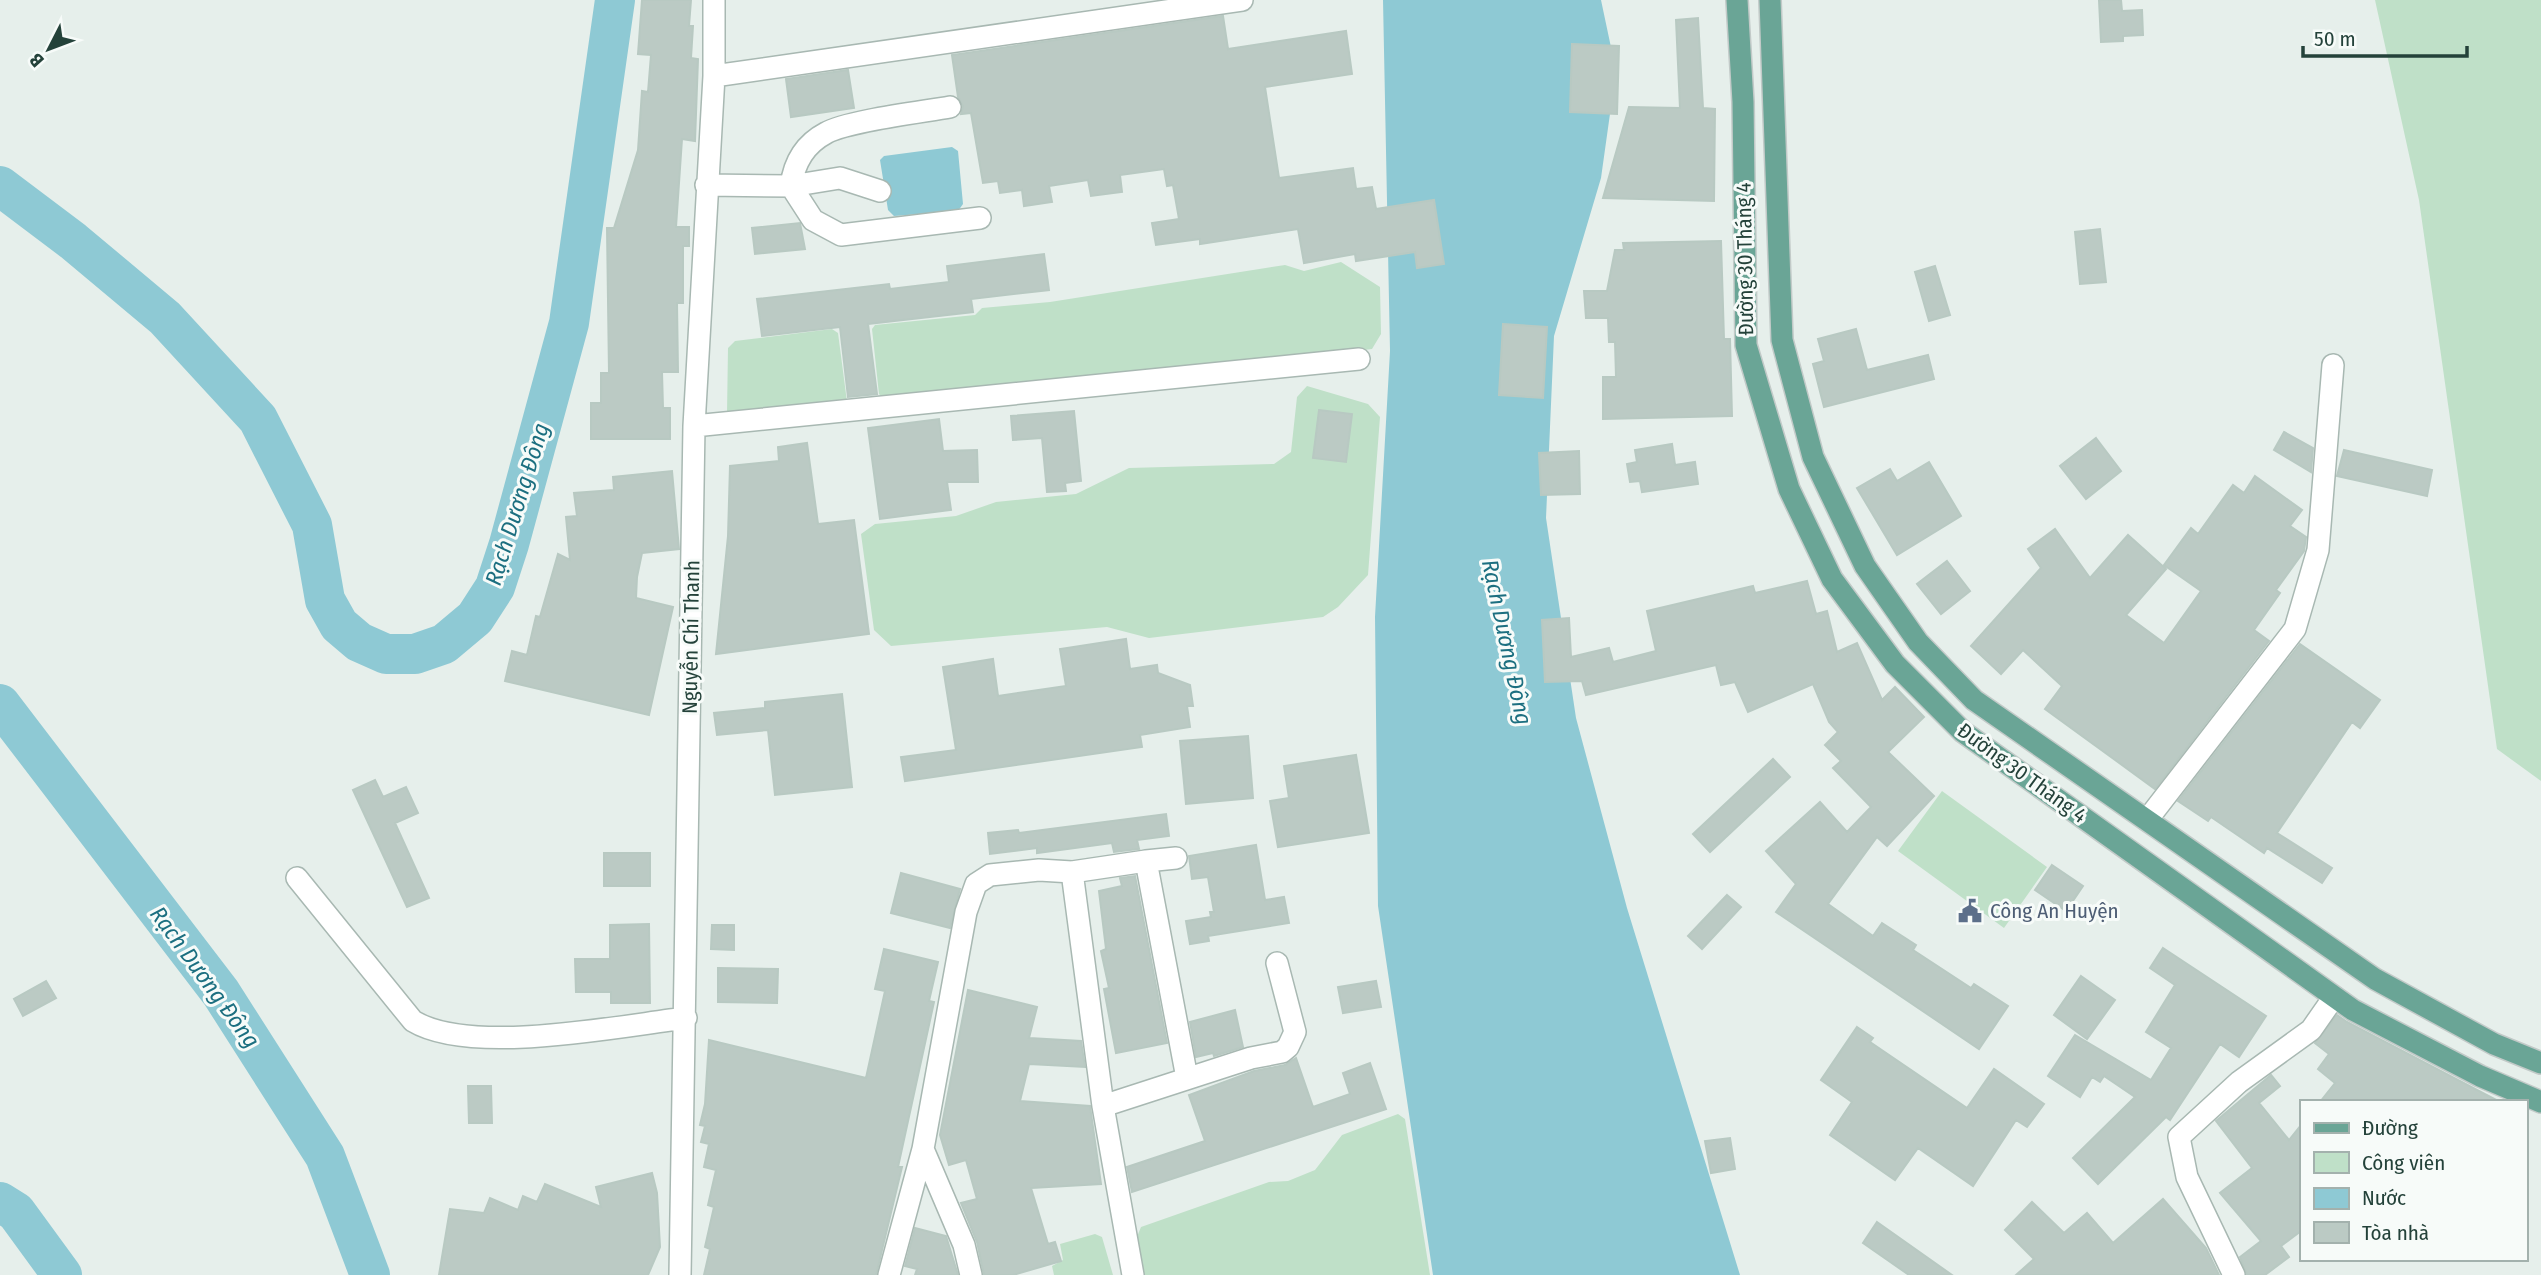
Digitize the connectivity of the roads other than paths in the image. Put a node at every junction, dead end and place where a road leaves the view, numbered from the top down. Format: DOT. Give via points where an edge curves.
graph roads {
  1 [pos="714,0"];
  2 [pos="1242,0"];
  3 [pos="1737,0"];
  4 [pos="1770,0"];
  5 [pos="714,76"];
  6 [pos="950,107"];
  7 [pos="706,185"];
  8 [pos="791,186"];
  9 [pos="880,191"];
  10 [pos="980,218"];
  11 [pos="1782,340"];
  12 [pos="1746,345"];
  13 [pos="1359,359"];
  14 [pos="2333,365"];
  15 [pos="694,426"];
  16 [pos="1973,700"];
  17 [pos="1954,724"];
  18 [pos="2147,820"];
  19 [pos="1176,858"];
  20 [pos="1146,861"];
  21 [pos="1072,872"];
  22 [pos="297,878"];
  23 [pos="1277,963"];
  24 [pos="2354,965"];
  25 [pos="2334,997"];
  26 [pos="686,1018"];
  27 [pos="2541,1063"];
  28 [pos="1187,1078"];
  29 [pos="2541,1101"];
  30 [pos="1103,1106"];
  31 [pos="923,1149"];
  32 [pos="680,1275"];
  33 [pos="889,1275"];
  34 [pos="971,1275"];
  35 [pos="1133,1275"];
  36 [pos="2234,1275"];
  1 -- 5 [label="street, Nguyễn Chí Thanh"];
  2 -- 5 [label="street"];
  3 -- 12 [label="main road, Đường 30 Tháng 4"];
  4 -- 11 [label="main road, Đường 30 Tháng 4"];
  5 -- 7 [label="street, Nguyễn Chí Thanh"];
  6 -- 8 [label="street" via="827,132 808,146 793,167"];
  7 -- 8 [label="street"];
  7 -- 15 [label="street, Nguyễn Chí Thanh"];
  8 -- 9 [label="street" via="840,178"];
  8 -- 10 [label="street" via="813,220 841,235"];
  11 -- 12 [label="main road"];
  11 -- 16 [label="main road, Đường 30 Tháng 4" via="1814,457 1865,566 1919,642"];
  12 -- 17 [label="main road, Đường 30 Tháng 4" via="1789,489 1832,579 1895,664"];
  13 -- 15 [label="street"];
  14 -- 18 [label="street" via="2318,550 2295,629"];
  15 -- 26 [label="street, Nguyễn Chí Thanh"];
  16 -- 17 [label="main road"];
  16 -- 18 [label="main road, Đường 30 Tháng 4"];
  17 -- 25 [label="main road, Đường 30 Tháng 4"];
  18 -- 24 [label="main road, Đường 30 Tháng 4"];
  19 -- 20 [label="street"];
  20 -- 21 [label="street"];
  20 -- 28 [label="street"];
  21 -- 30 [label="street"];
  21 -- 31 [label="street" via="1039,870 990,876 970,893"];
  22 -- 26 [label="street" via="414,1021 430,1031 520,1036"];
  23 -- 28 [label="street" via="1294,1032 1288,1047"];
  24 -- 25 [label="main road"];
  24 -- 27 [label="main road, Đường 30 Tháng 4" via="2494,1044"];
  25 -- 29 [label="main road, Đường 30 Tháng 4" via="2480,1076"];
  25 -- 36 [label="street" via="2311,1030 2239,1082 2179,1137 2187,1177"];
  26 -- 32 [label="street, Nguyễn Chí Thanh"];
  28 -- 30 [label="street"];
  30 -- 35 [label="street"];
  31 -- 33 [label="street"];
  31 -- 34 [label="street" via="964,1245"];
}
